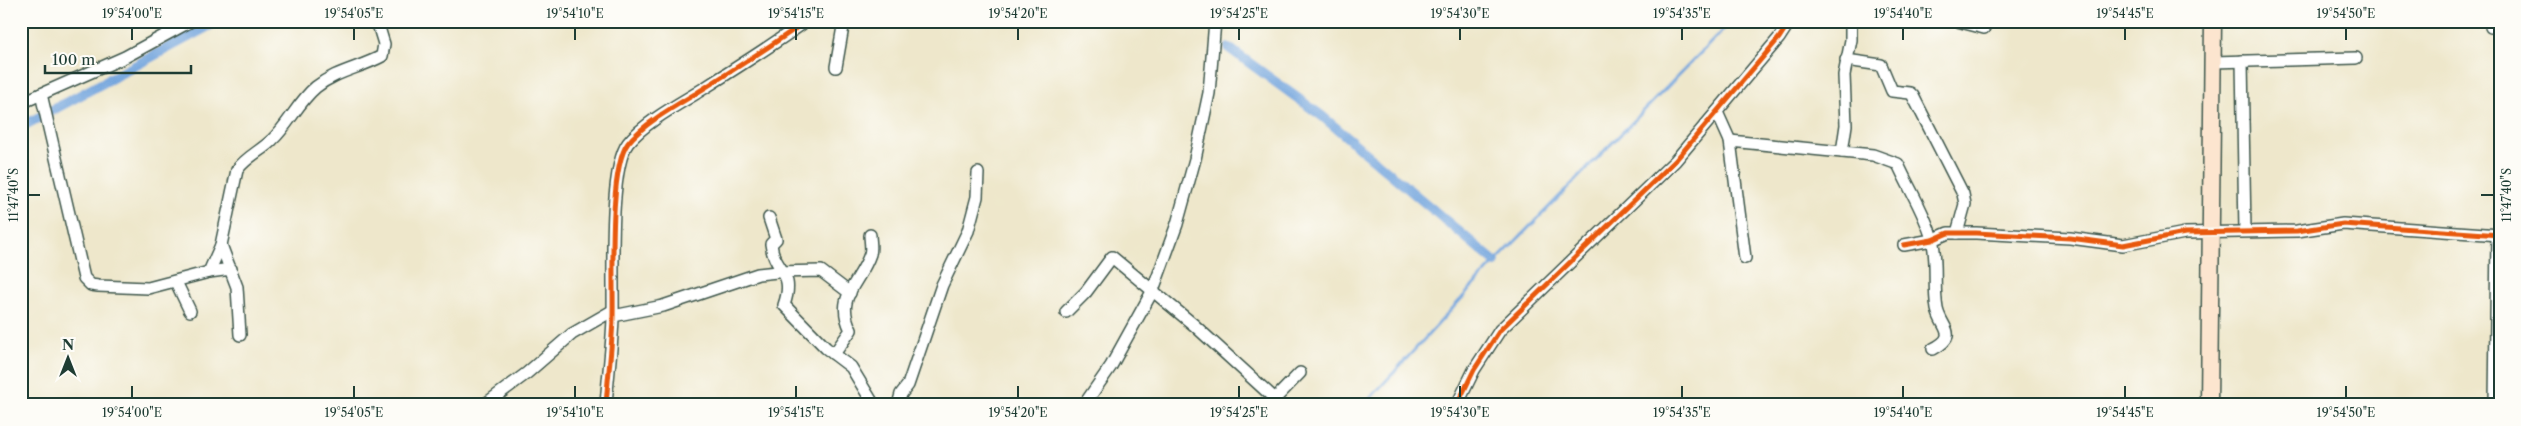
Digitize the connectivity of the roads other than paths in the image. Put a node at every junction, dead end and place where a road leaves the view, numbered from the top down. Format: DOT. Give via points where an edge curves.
graph roads {
  1 [pos="190,21"];
  2 [pos="377,21"];
  3 [pos="806,21"];
  4 [pos="844,21"];
  5 [pos="1215,21"];
  6 [pos="1790,21"];
  7 [pos="1851,21"];
  8 [pos="1957,21"];
  9 [pos="2213,21"];
  10 [pos="1984,28"];
  11 [pos="2356,58"];
  12 [pos="1846,60"];
  13 [pos="2242,61"];
  14 [pos="2213,62"];
  15 [pos="836,67"];
  16 [pos="41,94"];
  17 [pos="22,104"];
  18 [pos="1717,112"];
  19 [pos="1730,141"];
  20 [pos="1842,152"];
  21 [pos="978,173"];
  22 [pos="769,218"];
  23 [pos="2212,231"];
  24 [pos="2245,231"];
  25 [pos="1958,233"];
  26 [pos="870,234"];
  27 [pos="2498,234"];
  28 [pos="1932,240"];
  29 [pos="221,245"];
  30 [pos="1904,245"];
  31 [pos="1745,258"];
  32 [pos="231,269"];
  33 [pos="209,272"];
  34 [pos="784,272"];
  35 [pos="176,282"];
  36 [pos="1153,290"];
  37 [pos="850,293"];
  38 [pos="190,311"];
  39 [pos="1066,312"];
  40 [pos="613,313"];
  41 [pos="240,336"];
  42 [pos="1933,349"];
  43 [pos="834,354"];
  44 [pos="1300,373"];
  45 [pos="1272,402"];
  46 [pos="484,405"];
  47 [pos="606,405"];
  48 [pos="874,405"];
  49 [pos="898,405"];
  50 [pos="1084,405"];
  51 [pos="1457,405"];
  52 [pos="2209,405"];
  53 [pos="2495,405"];
  1 -- 16 [label="street" via="126,57"];
  2 -- 29 [label="street" via="385,50 382,56 329,77 306,96 274,139 243,162 238,170"];
  3 -- 40 [label="street" via="676,106 628,143 620,159 617,186"];
  4 -- 15 [label="street"];
  5 -- 36 [label="street" via="1209,93 1195,159 1177,224"];
  6 -- 18 [label="street"];
  7 -- 12 [label="street"];
  8 -- 10 [label="street"];
  9 -- 14 [label="main road"];
  11 -- 13 [label="street"];
  12 -- 20 [label="street" via="1846,125"];
  12 -- 25 [label="street" via="1881,65 1892,90 1913,96 1963,194 1965,204"];
  13 -- 14 [label="street"];
  13 -- 24 [label="street"];
  14 -- 23 [label="main road"];
  16 -- 17 [label="street"];
  16 -- 35 [label="street" via="84,278 98,286 148,288"];
  18 -- 19 [label="street"];
  18 -- 51 [label="street" via="1675,161 1500,330 1474,370"];
  19 -- 20 [label="street"];
  19 -- 31 [label="street"];
  20 -- 28 [label="street" via="1873,155 1898,164"];
  21 -- 49 [label="street" via="975,210 968,231 942,285 908,385"];
  22 -- 34 [label="street" via="776,239 771,244 772,255"];
  23 -- 24 [label="street"];
  23 -- 25 [label="street" via="2165,235 2123,245"];
  23 -- 52 [label="main road"];
  24 -- 27 [label="street" via="2297,231 2343,224"];
  25 -- 28 [label="street" via="1948,233"];
  26 -- 37 [label="street" via="871,253"];
  27 -- 53 [label="street"];
  28 -- 30 [label="street"];
  28 -- 42 [label="street" via="1937,308 1948,334 1943,344"];
  29 -- 32 [label="street"];
  29 -- 33 [label="street"];
  32 -- 33 [label="street"];
  32 -- 41 [label="street" via="238,293"];
  33 -- 35 [label="street"];
  34 -- 37 [label="street" via="821,271"];
  34 -- 40 [label="street" via="758,274 663,306"];
  34 -- 43 [label="street" via="788,293 784,305"];
  35 -- 38 [label="street"];
  36 -- 39 [label="street" via="1112,256 1086,292"];
  36 -- 45 [label="street" via="1194,325"];
  36 -- 50 [label="street" via="1111,366"];
  37 -- 43 [label="street" via="844,317 851,330"];
  40 -- 46 [label="street" via="572,334"];
  40 -- 47 [label="street"];
  43 -- 48 [label="street" via="851,367"];
  44 -- 45 [label="street"];
}
